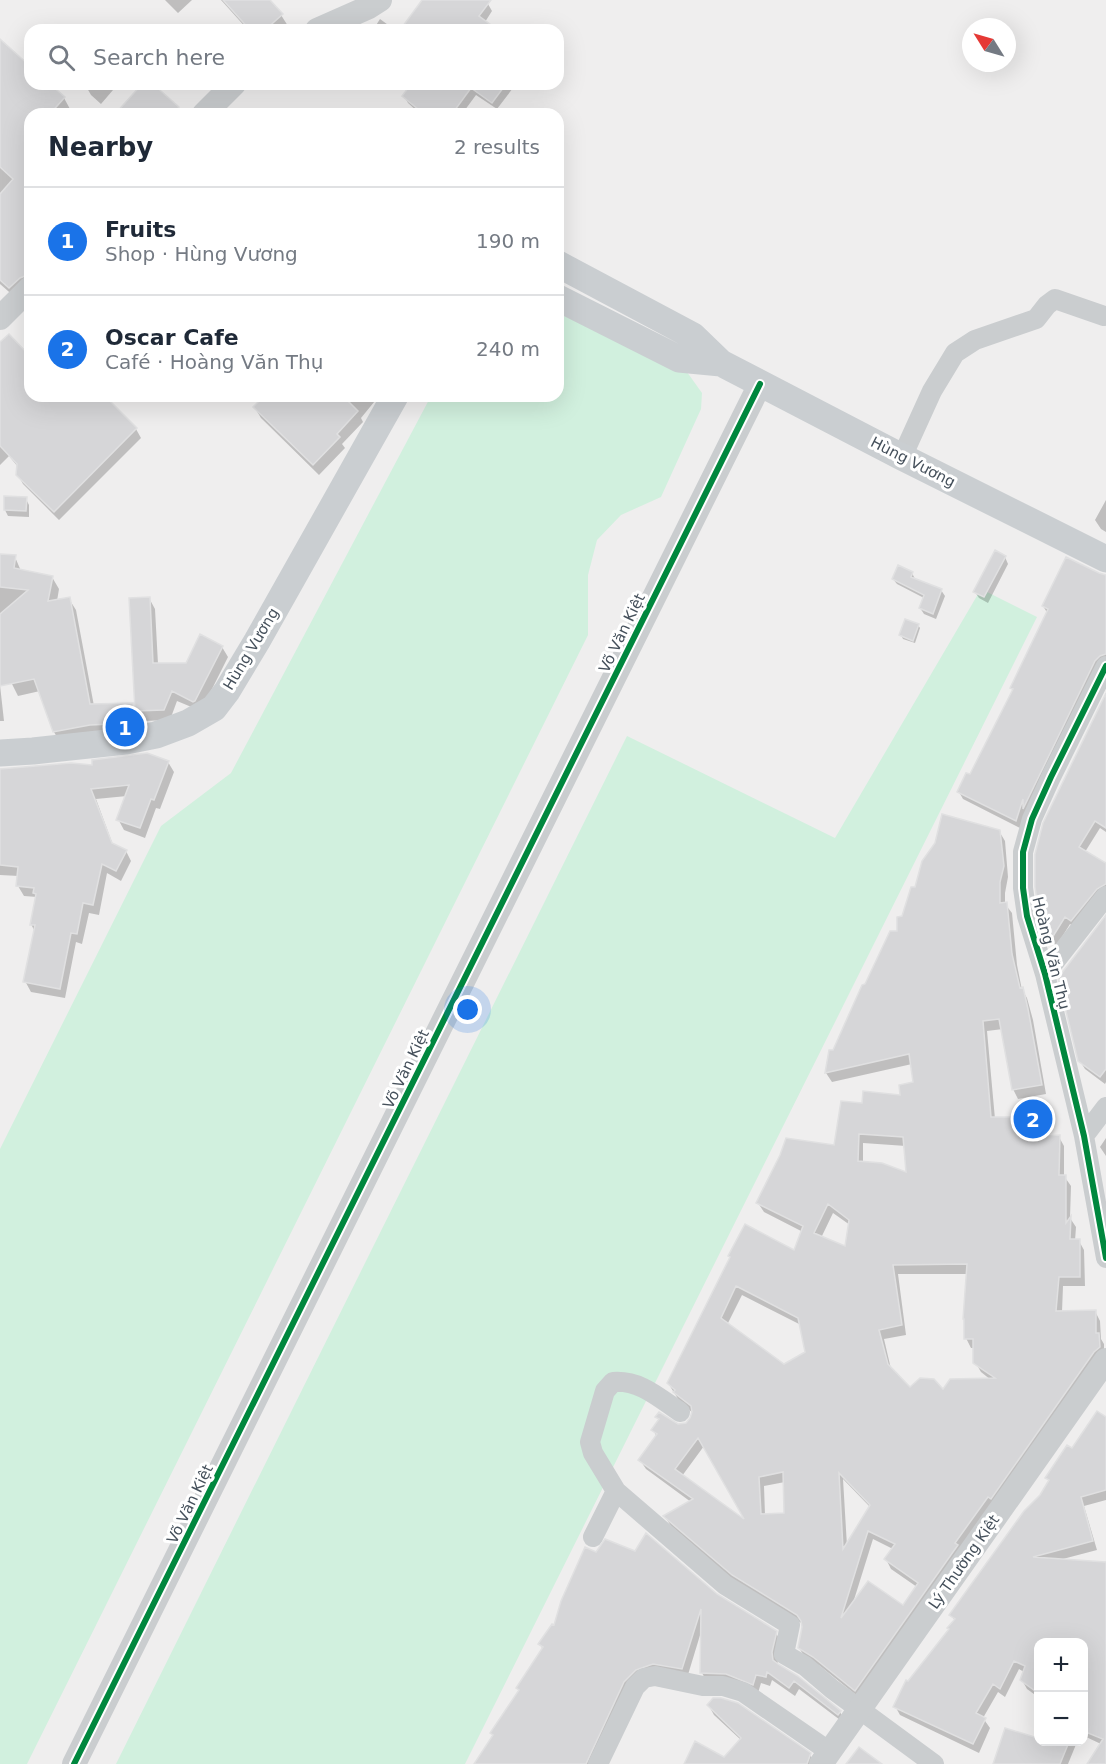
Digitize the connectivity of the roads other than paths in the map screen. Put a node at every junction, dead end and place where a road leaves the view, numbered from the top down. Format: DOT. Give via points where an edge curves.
graph roads {
  1 [pos="380,0"];
  2 [pos="331,24"];
  3 [pos="228,90"];
  4 [pos="210,108"];
  5 [pos="564,267"];
  6 [pos="24,294"];
  7 [pos="564,301"];
  8 [pos="1104,316"];
  9 [pos="0,318"];
  10 [pos="721,363"];
  11 [pos="760,384"];
  12 [pos="392,402"];
  13 [pos="902,457"];
  14 [pos="1106,559"];
  15 [pos="1106,666"];
  16 [pos="0,753"];
  17 [pos="1106,896"];
  18 [pos="1045,974"];
  19 [pos="1106,1107"];
  20 [pos="1084,1136"];
  21 [pos="1106,1258"];
  22 [pos="1106,1360"];
  23 [pos="680,1412"];
  24 [pos="616,1491"];
  25 [pos="593,1537"];
  26 [pos="860,1710"];
  27 [pos="826,1758"];
  28 [pos="74,1764"];
  29 [pos="598,1764"];
  30 [pos="934,1764"];
  1 -- 2 [label="street"];
  3 -- 4 [label="street"];
  5 -- 10 [label="main road, Hùng Vương" via="693,336"];
  6 -- 9 [label="street"];
  7 -- 10 [label="main road, Hùng Vương" via="679,359"];
  8 -- 13 [label="street" via="1055,299 1036,319 965,345 943,371"];
  10 -- 11 [label="main road, Hùng Vương"];
  11 -- 13 [label="main road, Hùng Vương"];
  11 -- 28 [label="street, Võ Văn Kiệt"];
  12 -- 16 [label="main road, Hùng Vương" via="257,640 214,708 189,723 156,735"];
  13 -- 14 [label="main road, Hùng Vương"];
  15 -- 18 [label="street, Hoàng Văn Thụ" via="1032,819 1023,852 1027,916"];
  17 -- 18 [label="street"];
  18 -- 20 [label="street, Hoàng Văn Thụ"];
  19 -- 20 [label="street"];
  20 -- 21 [label="street, Hoàng Văn Thụ"];
  22 -- 26 [label="street, Lý Thường Kiệt"];
  23 -- 24 [label="street" via="640,1385 613,1382 605,1391 590,1442"];
  24 -- 25 [label="street"];
  24 -- 26 [label="street" via="725,1585 790,1626 784,1654"];
  26 -- 27 [label="street, Lý Thường Kiệt"];
  26 -- 30 [label="street"];
  27 -- 29 [label="street" via="743,1692 655,1676 644,1678 635,1687"];
}
